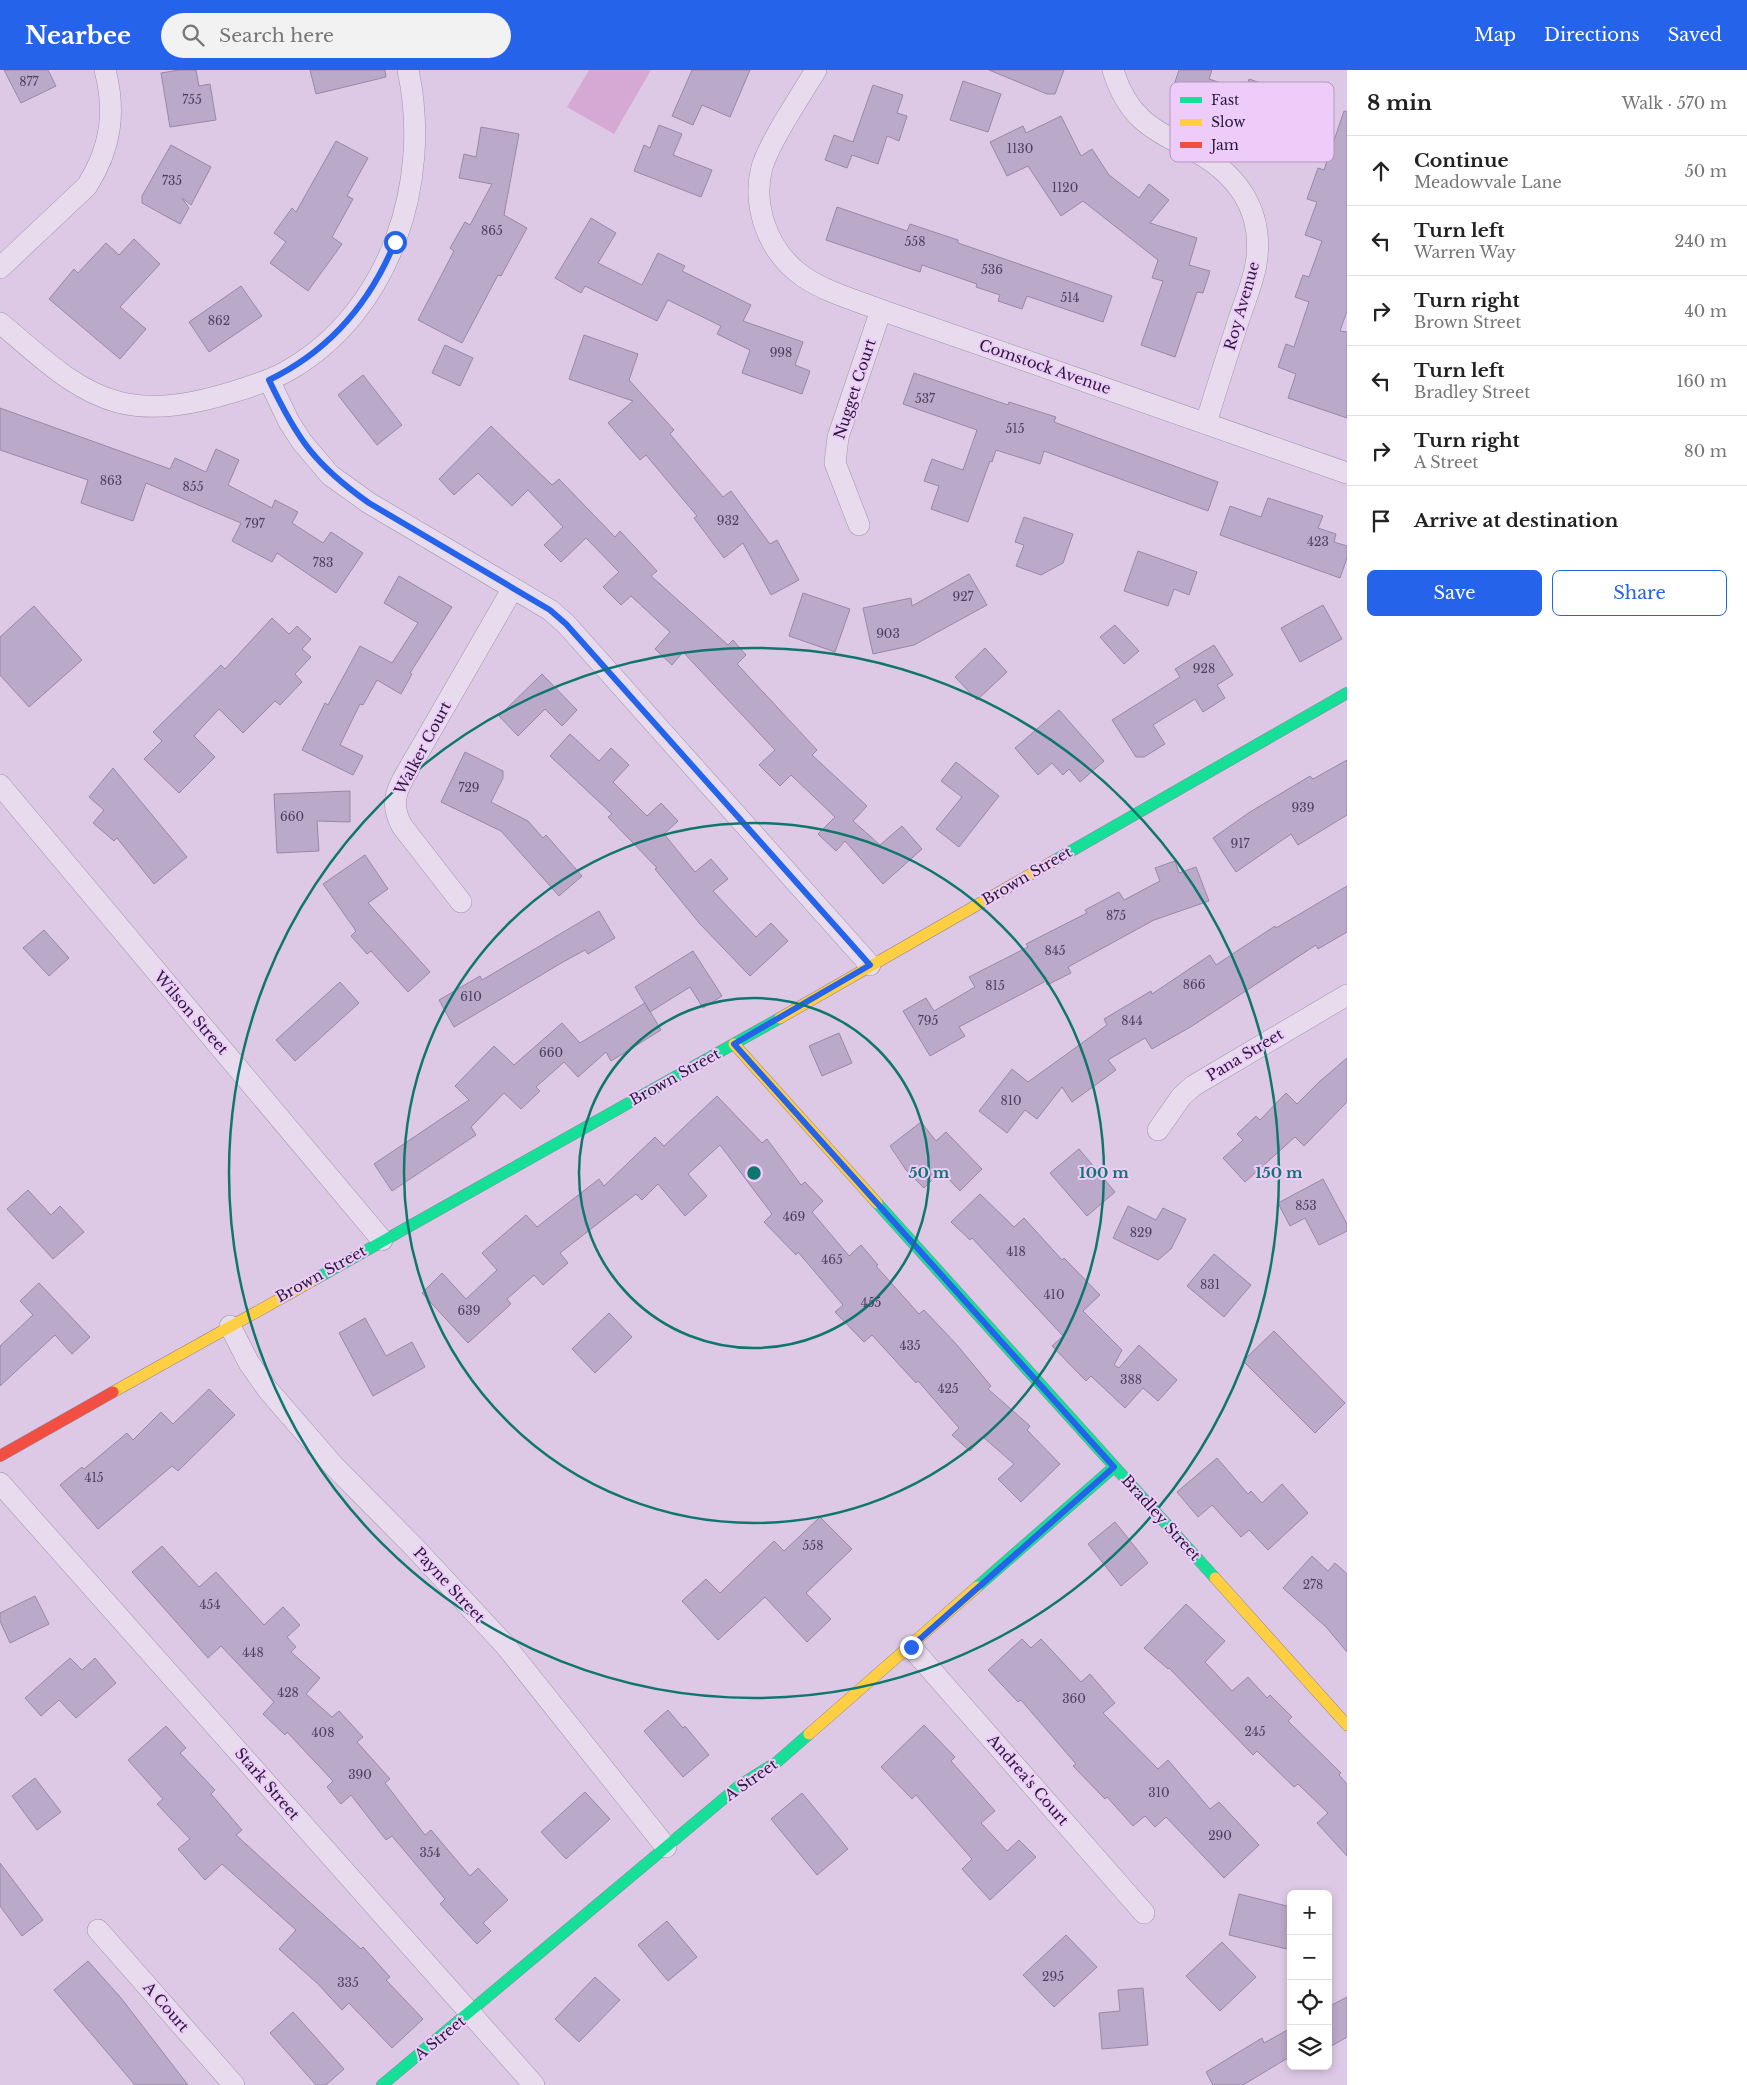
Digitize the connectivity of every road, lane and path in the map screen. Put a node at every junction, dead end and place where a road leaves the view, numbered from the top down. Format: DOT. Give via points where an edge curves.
graph roads {
  1 [pos="105,70"];
  2 [pos="408,70"];
  3 [pos="816,70"];
  4 [pos="1113,70"];
  5 [pos="1170,139"];
  6 [pos="1214,162"];
  7 [pos="0,268"];
  8 [pos="880,310"];
  9 [pos="0,323"];
  10 [pos="269,380"];
  11 [pos="1206,423"];
  12 [pos="1347,473"];
  13 [pos="859,525"];
  14 [pos="513,588"];
  15 [pos="1347,693"];
  16 [pos="0,785"];
  17 [pos="461,902"];
  18 [pos="870,965"];
  19 [pos="1347,995"];
  20 [pos="734,1044"];
  21 [pos="1158,1130"];
  22 [pos="382,1240"];
  23 [pos="230,1326"];
  24 [pos="0,1456"];
  25 [pos="1114,1467"];
  26 [pos="0,1482"];
  27 [pos="911,1647"];
  28 [pos="1347,1725"];
  29 [pos="666,1847"];
  30 [pos="1144,1914"];
  31 [pos="98,1930"];
  32 [pos="470,2014"];
  33 [pos="234,2085"];
  34 [pos="382,2085"];
  35 [pos="534,2085"];
  1 -- 7 [label="street" via="110,89 111,124 97,171 88,186"];
  2 -- 10 [label="street" via="414,117 412,165 406,208 388,260 370,294 347,323 304,361"];
  3 -- 8 [label="street, Comstock Avenue" via="762,166 758,195 760,210 775,249 798,275"];
  4 -- 5 [label="street, Roy Avenue" via="1130,109"];
  6 -- 11 [label="street, Roy Avenue" via="1230,176 1251,207 1256,228 1256,264"];
  8 -- 11 [label="street, Comstock Avenue"];
  8 -- 13 [label="street, Nugget Court" via="836,450 835,463"];
  9 -- 10 [label="street" via="65,376 100,396 119,402 161,406 184,404"];
  10 -- 14 [label="street" via="289,422 330,475 369,503"];
  11 -- 12 [label="street, Comstock Avenue"];
  14 -- 17 [label="street, Walker Court" via="400,785 394,803 402,826"];
  14 -- 18 [label="street" via="550,610 566,624"];
  15 -- 18 [label="street, Brown Street"];
  16 -- 22 [label="street, Wilson Street"];
  18 -- 20 [label="street, Brown Street"];
  19 -- 21 [label="street, Pana Street" via="1186,1091"];
  20 -- 22 [label="street, Brown Street"];
  20 -- 25 [label="street, Bradley Street"];
  22 -- 23 [label="street, Brown Street"];
  23 -- 24 [label="street, Brown Street"];
  23 -- 29 [label="street, Payne Street" via="268,1390 333,1465 505,1645"];
  25 -- 27 [label="street, A Street"];
  25 -- 28 [label="street, Bradley Street"];
  26 -- 32 [label="street, Stark Street"];
  27 -- 29 [label="street, A Street" via="777,1762 740,1785"];
  27 -- 30 [label="street, Andrea's Court"];
  29 -- 32 [label="street, A Street"];
  31 -- 33 [label="street, A Court"];
  32 -- 34 [label="street, A Street"];
  32 -- 35 [label="street, Stark Street"];
}
